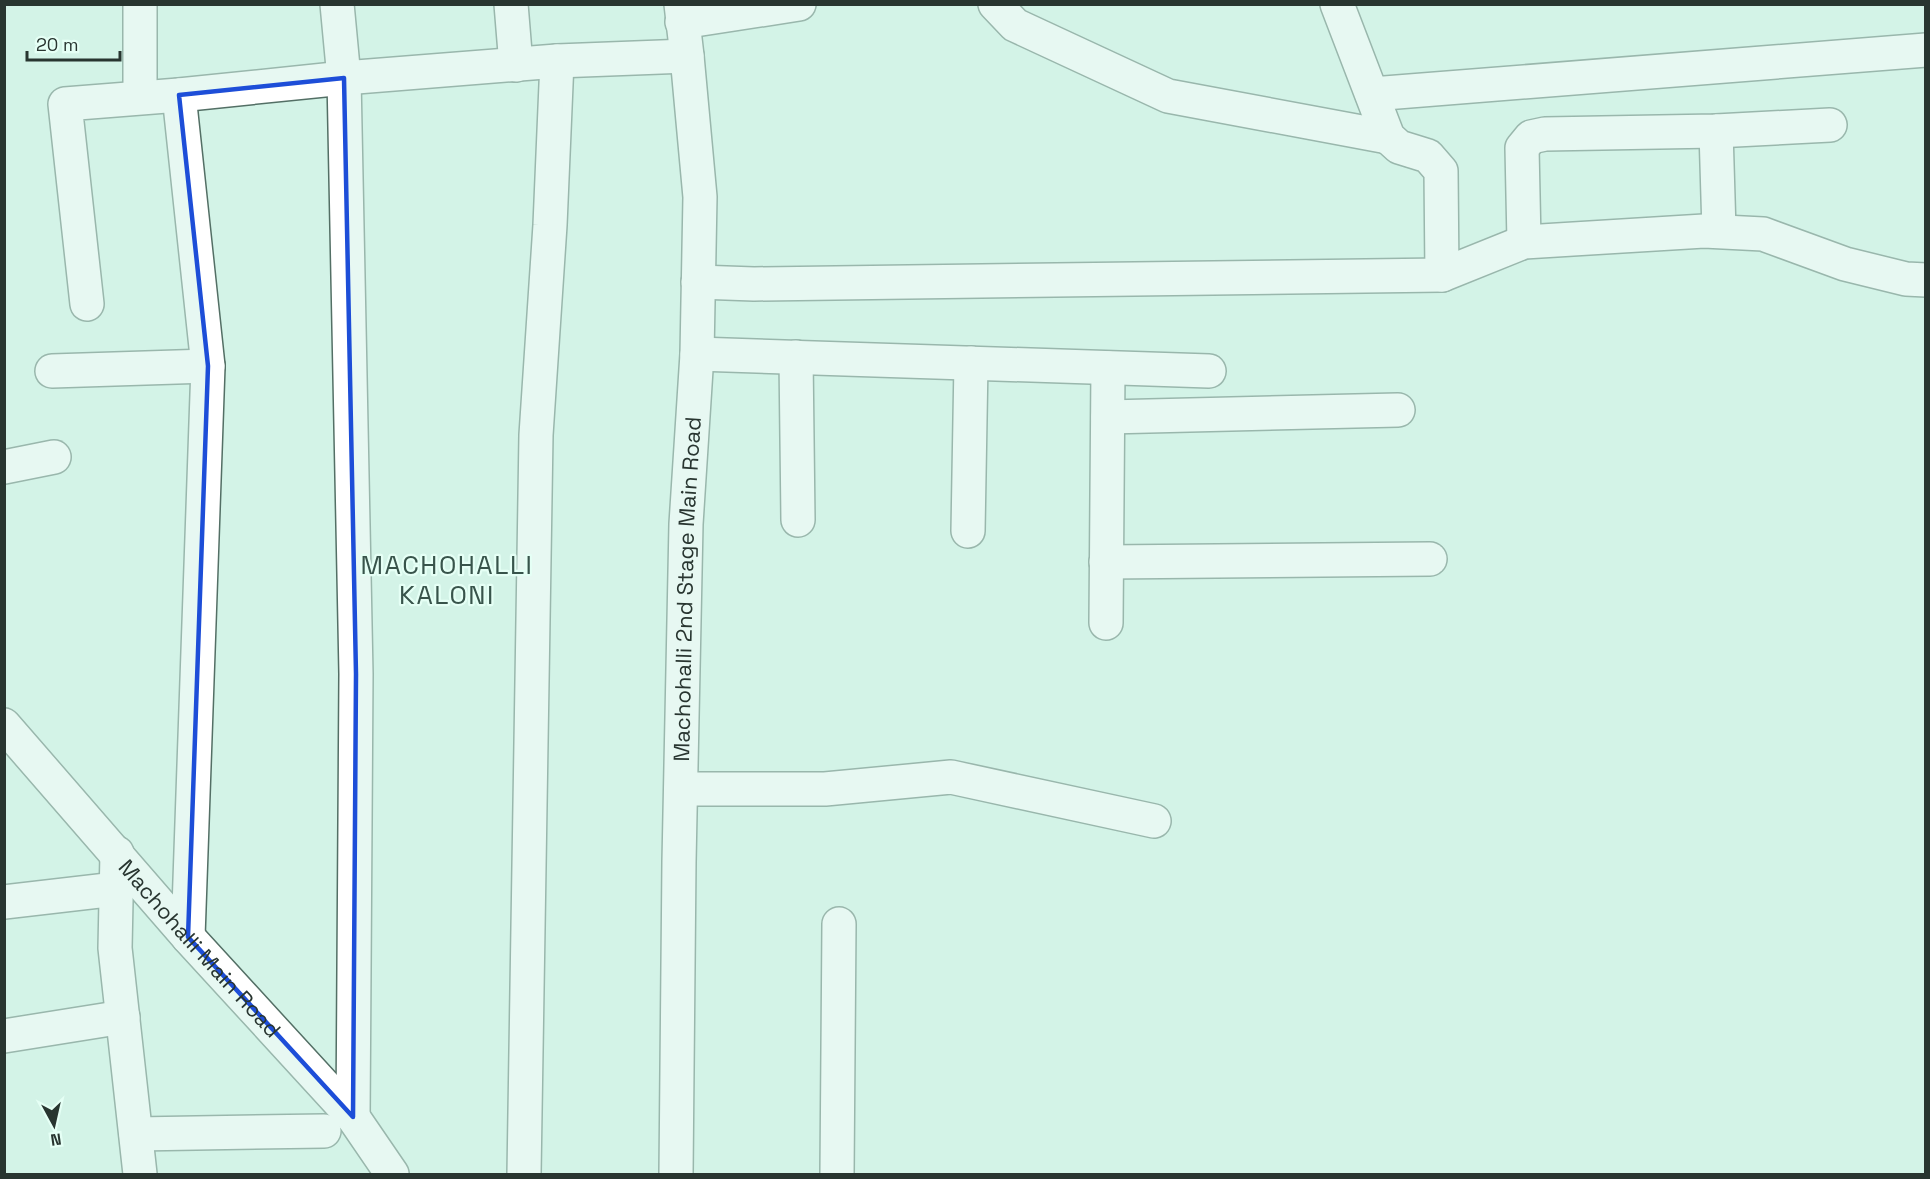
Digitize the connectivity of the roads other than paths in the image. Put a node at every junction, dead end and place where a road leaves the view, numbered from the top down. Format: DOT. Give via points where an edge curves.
graph roads {
  1 [pos="140,4"];
  2 [pos="337,4"];
  3 [pos="511,4"];
  4 [pos="799,4"];
  5 [pos="995,4"];
  6 [pos="1337,4"];
  7 [pos="681,13"];
  8 [pos="1926,50"];
  9 [pos="687,56"];
  10 [pos="557,61"];
  11 [pos="516,65"];
  12 [pos="344,78"];
  13 [pos="1372,94"];
  14 [pos="179,95"];
  15 [pos="141,97"];
  16 [pos="1830,125"];
  17 [pos="1716,131"];
  18 [pos="1388,137"];
  19 [pos="1719,231"];
  20 [pos="1524,242"];
  21 [pos="1442,275"];
  22 [pos="1926,280"];
  23 [pos="698,282"];
  24 [pos="87,304"];
  25 [pos="697,354"];
  26 [pos="796,357"];
  27 [pos="971,363"];
  28 [pos="208,366"];
  29 [pos="1108,368"];
  30 [pos="52,371"];
  31 [pos="1209,371"];
  32 [pos="1398,410"];
  33 [pos="1108,417"];
  34 [pos="54,457"];
  35 [pos="4,467"];
  36 [pos="798,520"];
  37 [pos="968,531"];
  38 [pos="1430,559"];
  39 [pos="1106,562"];
  40 [pos="1106,623"];
  41 [pos="4,725"];
  42 [pos="681,789"];
  43 [pos="1155,821"];
  44 [pos="117,853"];
  45 [pos="116,889"];
  46 [pos="4,902"];
  47 [pos="839,924"];
  48 [pos="188,937"];
  49 [pos="123,1017"];
  50 [pos="4,1036"];
  51 [pos="353,1117"];
  52 [pos="324,1131"];
  53 [pos="135,1134"];
  54 [pos="132,1173"];
  55 [pos="392,1174"];
  56 [pos="524,1174"];
  57 [pos="676,1174"];
  58 [pos="837,1174"];
  1 -- 15 [label="street"];
  2 -- 12 [label="street"];
  3 -- 11 [label="street"];
  4 -- 7 [label="street"];
  5 -- 18 [label="street" via="1015,25 1168,96"];
  6 -- 13 [label="street"];
  7 -- 9 [label="street, Machohalli 2nd Stage Main Road"];
  8 -- 13 [label="street"];
  9 -- 10 [label="street"];
  9 -- 23 [label="street, Machohalli 2nd Stage Main Road" via="700,197"];
  10 -- 11 [label="street"];
  10 -- 56 [label="street" via="536,435"];
  11 -- 12 [label="street"];
  12 -- 14 [label="street"];
  12 -- 51 [label="street" via="356,674"];
  13 -- 18 [label="street"];
  14 -- 15 [label="street"];
  14 -- 28 [label="street"];
  15 -- 24 [label="street" via="65,104"];
  16 -- 17 [label="street"];
  17 -- 19 [label="street"];
  17 -- 20 [label="street" via="1531,137 1522,148"];
  18 -- 21 [label="street" via="1400,147 1428,156 1441,171"];
  19 -- 20 [label="street"];
  19 -- 22 [label="street" via="1763,234 1845,264"];
  20 -- 21 [label="street"];
  21 -- 23 [label="street"];
  23 -- 25 [label="street, Machohalli 2nd Stage Main Road"];
  25 -- 26 [label="street"];
  25 -- 42 [label="street, Machohalli 2nd Stage Main Road" via="686,524"];
  26 -- 27 [label="street"];
  26 -- 36 [label="street"];
  27 -- 29 [label="street"];
  27 -- 37 [label="street"];
  28 -- 30 [label="street"];
  28 -- 48 [label="street"];
  29 -- 31 [label="street"];
  29 -- 33 [label="street"];
  32 -- 33 [label="street"];
  33 -- 39 [label="street"];
  34 -- 35 [label="street"];
  38 -- 39 [label="street"];
  39 -- 40 [label="street"];
  41 -- 44 [label="street, Machohalli Main Road"];
  42 -- 43 [label="street" via="825,789 951,777"];
  42 -- 57 [label="street, Machohalli 2nd Stage Main Road"];
  44 -- 45 [label="street"];
  44 -- 48 [label="street, Machohalli Main Road"];
  45 -- 46 [label="street"];
  45 -- 49 [label="street" via="115,948"];
  47 -- 58 [label="street"];
  48 -- 51 [label="street, Machohalli Main Road"];
  49 -- 50 [label="street"];
  49 -- 53 [label="street"];
  51 -- 55 [label="street, Machohalli Main Road"];
  52 -- 53 [label="street"];
  53 -- 54 [label="street"];
}
